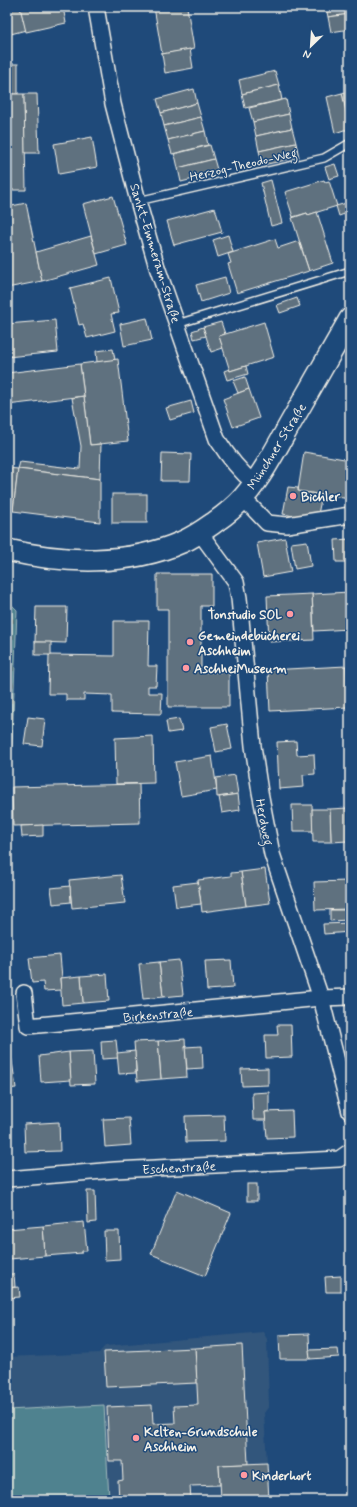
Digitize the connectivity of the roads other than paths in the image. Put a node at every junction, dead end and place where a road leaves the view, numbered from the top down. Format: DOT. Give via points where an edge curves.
graph roads {
  1 [pos="96,7"];
  2 [pos="350,142"];
  3 [pos="138,201"];
  4 [pos="350,271"];
  5 [pos="350,319"];
  6 [pos="177,324"];
  7 [pos="248,490"];
  8 [pos="350,515"];
  9 [pos="200,533"];
  10 [pos="7,550"];
  11 [pos="24,993"];
  12 [pos="321,998"];
  13 [pos="350,998"];
  14 [pos="350,1112"];
  15 [pos="350,1151"];
  16 [pos="7,1178"];
  1 -- 3 [label="street, Sankt-Emmeram-Straße" via="113,104"];
  2 -- 3 [label="lane, Herzog-Theodo-Weg" via="324,158"];
  3 -- 6 [label="street, Sankt-Emmeram-Straße"];
  4 -- 6 [label="lane"];
  5 -- 7 [label="street, Münchner Straße" via="276,448"];
  6 -- 7 [label="street, Sankt-Emmeram-Straße" via="217,439 247,478"];
  7 -- 8 [label="street, Sankt-Emmeram-Straße" via="267,523 287,525"];
  7 -- 9 [label="street, Münchner Straße" via="224,516"];
  9 -- 10 [label="street, Münchner Straße" via="155,552 121,558 89,560 30,555"];
  9 -- 12 [label="street, Herdweg" via="236,582 253,746 272,854"];
  11 -- 12 [label="street, Birkenstraße" via="28,1026"];
  12 -- 13 [label="street"];
  12 -- 14 [label="street, Herdweg"];
  15 -- 16 [label="street, Eschenstraße" via="338,1159"];
}
